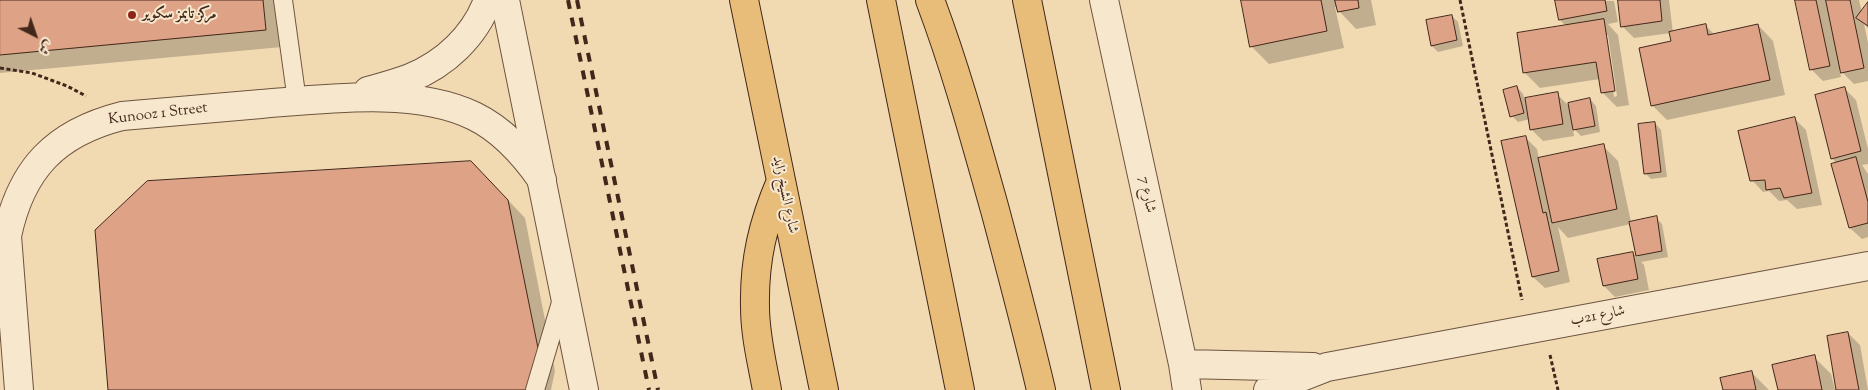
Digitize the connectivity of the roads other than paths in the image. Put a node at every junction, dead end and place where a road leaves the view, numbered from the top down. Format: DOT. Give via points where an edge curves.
graph roads {
  1 [pos="283,0"];
  2 [pos="488,0"];
  3 [pos="505,0"];
  4 [pos="744,0"];
  5 [pos="881,0"];
  6 [pos="930,0"];
  7 [pos="1027,0"];
  8 [pos="1104,0"];
  9 [pos="346,98"];
  10 [pos="297,101"];
  11 [pos="542,180"];
  12 [pos="781,181"];
  13 [pos="1868,266"];
  14 [pos="564,291"];
  15 [pos="1327,367"];
  16 [pos="1185,377"];
  17 [pos="19,390"];
  18 [pos="536,390"];
  19 [pos="584,390"];
  20 [pos="767,390"];
  21 [pos="824,390"];
  22 [pos="960,390"];
  23 [pos="1041,390"];
  24 [pos="1106,390"];
  25 [pos="1268,390"];
  1 -- 10 [label="lane"];
  2 -- 9 [label="street, Kunooz 1 Street" via="475,26 446,58 409,79"];
  3 -- 11 [label="street"];
  4 -- 12 [label="highway, شارع الشيخ زايد"];
  5 -- 22 [label="highway"];
  6 -- 23 [label="highway" via="967,108"];
  7 -- 24 [label="highway"];
  8 -- 16 [label="street, شارع 7"];
  9 -- 10 [label="street, Kunooz 1 Street"];
  9 -- 11 [label="street, Kunooz 1 Street" via="414,100 445,105 474,116 501,133 524,154"];
  10 -- 17 [label="street, Kunooz 1 Street" via="122,116 80,130 44,157 19,194 7,236"];
  11 -- 14 [label="street"];
  12 -- 20 [label="highway" via="768,213 755,276 755,308"];
  12 -- 21 [label="highway, شارع الشيخ زايد"];
  13 -- 15 [label="street, شارع 21ب"];
  14 -- 18 [label="lane"];
  14 -- 19 [label="street"];
  15 -- 16 [label="street, شارع 21ب"];
  15 -- 25 [label="street, شارع 21ب"];
}
